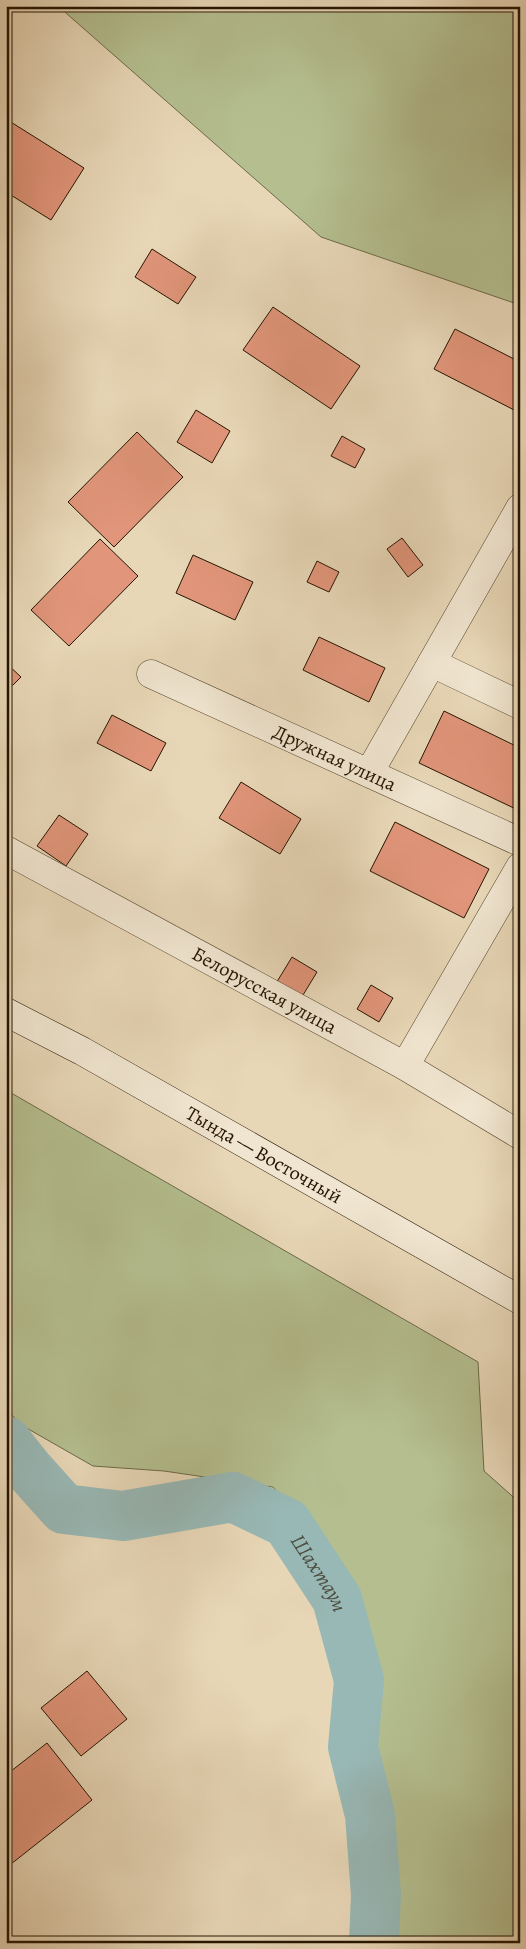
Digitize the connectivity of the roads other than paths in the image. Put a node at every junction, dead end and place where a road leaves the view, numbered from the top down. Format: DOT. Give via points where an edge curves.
graph roads {
  1 [pos="520,508"];
  2 [pos="432,663"];
  3 [pos="151,674"];
  4 [pos="520,705"];
  5 [pos="370,773"];
  6 [pos="520,842"];
  7 [pos="6,850"];
  8 [pos="520,867"];
  9 [pos="6,1012"];
  10 [pos="406,1066"];
  11 [pos="520,1135"];
  12 [pos="520,1300"];
  1 -- 2 [label="street"];
  2 -- 4 [label="street"];
  2 -- 5 [label="street"];
  3 -- 5 [label="street, Дружная улица"];
  5 -- 6 [label="street, Дружная улица"];
  7 -- 10 [label="street, Белорусская улица"];
  8 -- 10 [label="street"];
  9 -- 12 [label="street, Тында — Восточный" via="82,1051"];
  10 -- 11 [label="street, Белорусская улица"];
}
